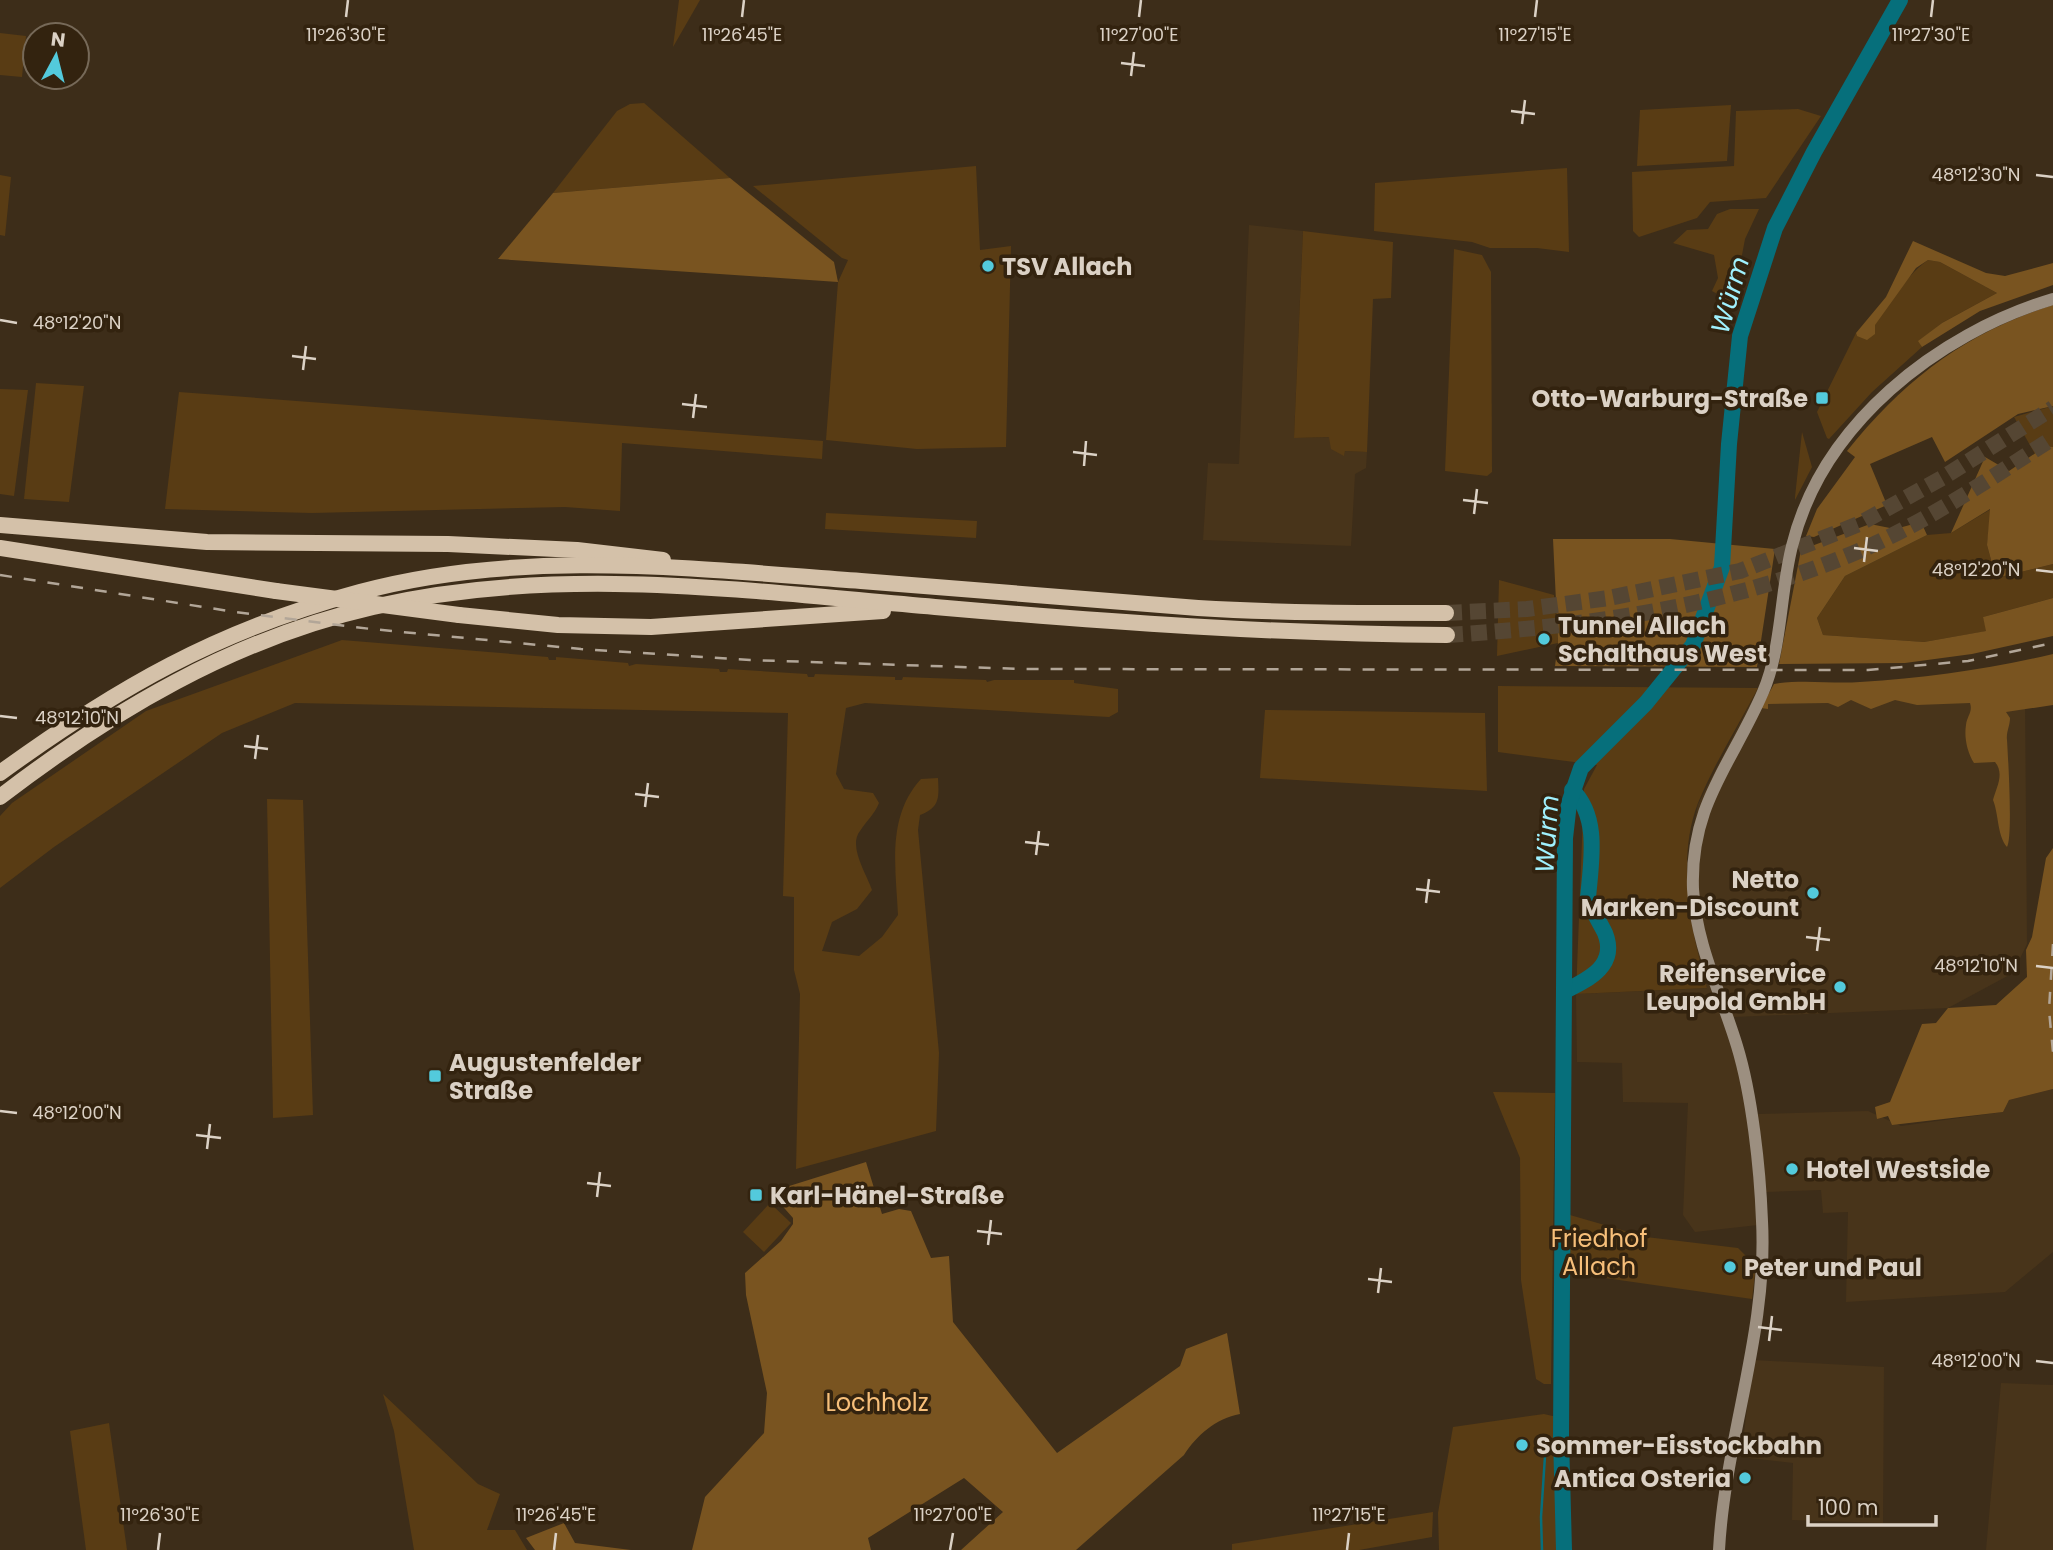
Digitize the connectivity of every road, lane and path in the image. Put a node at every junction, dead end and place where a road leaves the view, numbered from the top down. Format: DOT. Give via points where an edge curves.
graph roads {
  1 [pos="2053,299"];
  2 [pos="0,525"];
  3 [pos="0,548"];
  4 [pos="713,570"];
  5 [pos="931,607"];
  6 [pos="1446,613"];
  7 [pos="1447,635"];
  8 [pos="0,773"];
  9 [pos="0,797"];
  10 [pos="1719,1550"];
  1 -- 10 [label="main road" via="1988,322 1928,359 1877,404 1832,460 1807,503 1792,544 1764,690 1708,795 1700,820 1693,894 1708,967 1741,1059 1762,1217 1762,1273"];
  2 -- 4 [label="highway" via="207,542 577,550 639,555"];
  3 -- 5 [label="highway, bridge" via="276,591 558,625 651,627"];
  4 -- 6 [label="highway" via="1201,608"];
  4 -- 8 [label="highway" via="523,567 363,591 202,647 133,683"];
  5 -- 7 [label="highway" via="1215,630"];
  5 -- 9 [label="highway" via="716,587 593,583 462,591 372,607 297,628 144,696"];
}
